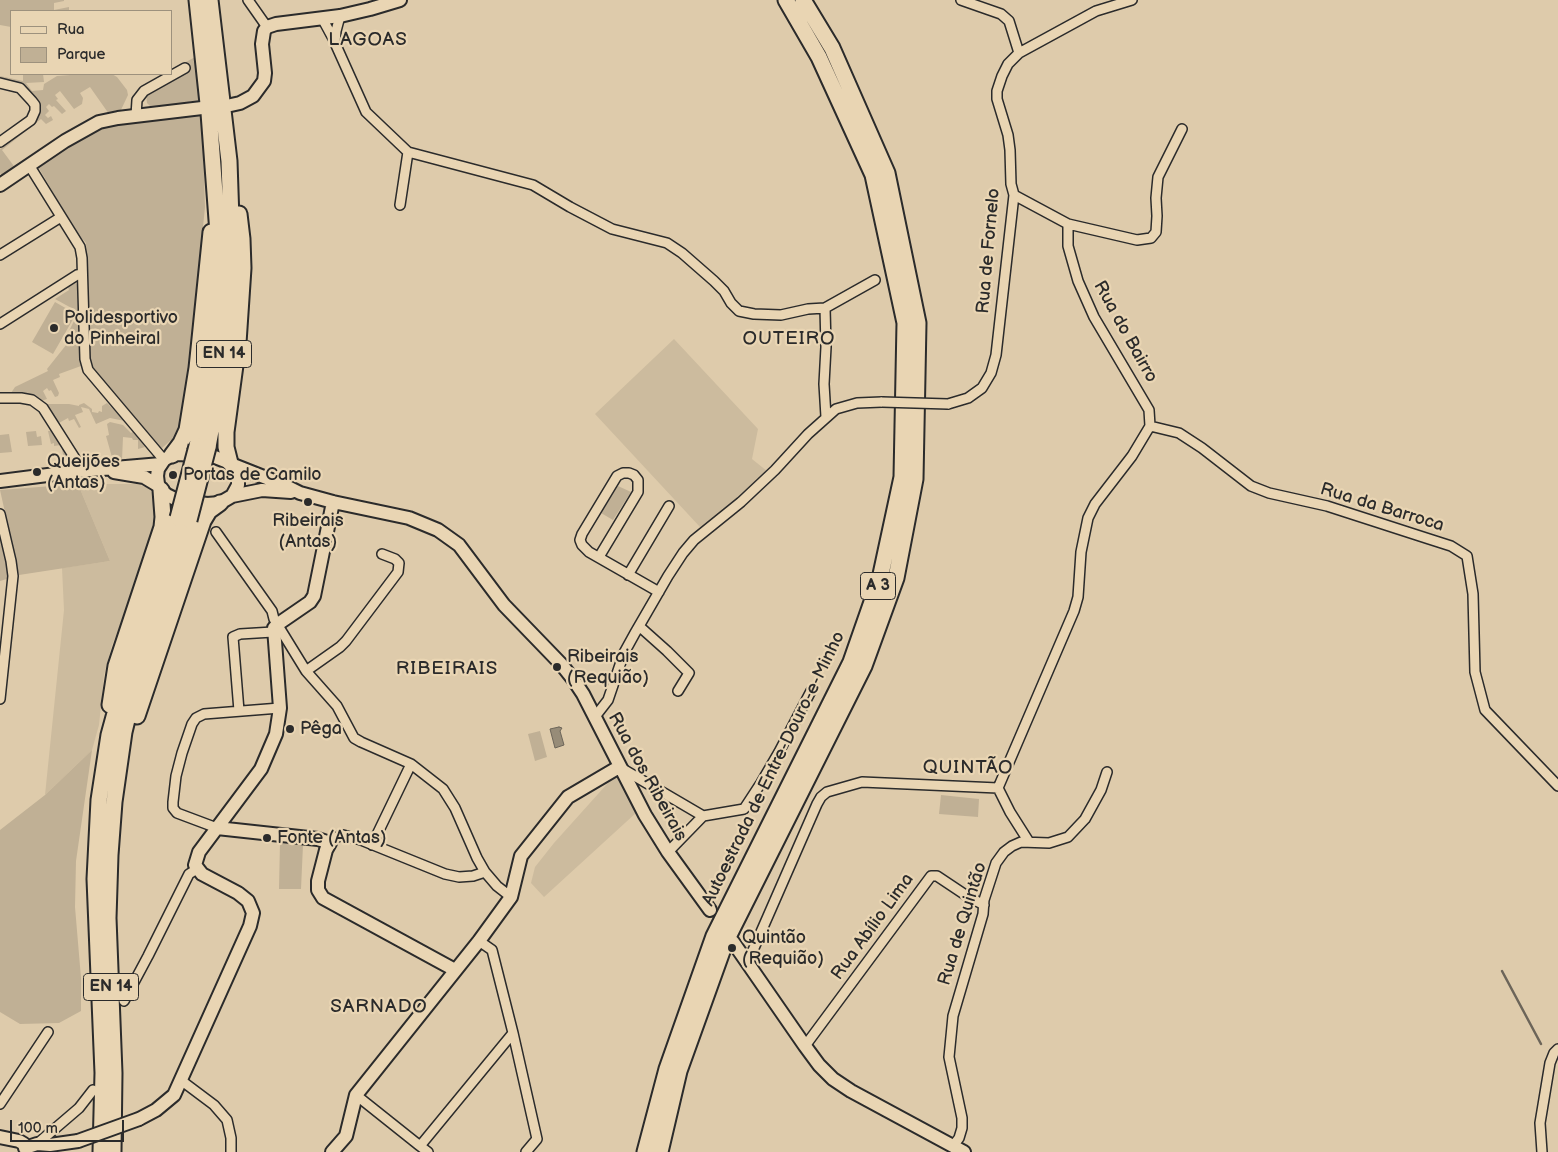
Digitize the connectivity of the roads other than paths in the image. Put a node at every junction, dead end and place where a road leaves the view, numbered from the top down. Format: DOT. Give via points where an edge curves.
graph roads {
  1 [pos="197,0"];
  2 [pos="210,0"];
  3 [pos="248,0"];
  4 [pos="400,0"];
  5 [pos="786,0"];
  6 [pos="803,0"];
  7 [pos="961,0"];
  8 [pos="1132,0"];
  9 [pos="340,16"];
  10 [pos="322,18"];
  11 [pos="265,29"];
  12 [pos="335,43"];
  13 [pos="1019,53"];
  14 [pos="185,68"];
  15 [pos="0,83"];
  16 [pos="231,105"];
  17 [pos="202,108"];
  18 [pos="136,116"];
  19 [pos="1182,129"];
  20 [pos="0,142"];
  21 [pos="408,152"];
  22 [pos="29,165"];
  23 [pos="231,182"];
  24 [pos="0,185"];
  25 [pos="216,191"];
  26 [pos="1014,195"];
  27 [pos="400,205"];
  28 [pos="61,217"];
  29 [pos="1068,224"];
  30 [pos="0,255"];
  31 [pos="82,274"];
  32 [pos="875,280"];
  33 [pos="825,308"];
  34 [pos="0,324"];
  35 [pos="3,397"];
  36 [pos="826,417"];
  37 [pos="1150,426"];
  38 [pos="202,446"];
  39 [pos="166,459"];
  40 [pos="230,464"];
  41 [pos="104,470"];
  42 [pos="79,471"];
  43 [pos="0,481"];
  44 [pos="160,488"];
  45 [pos="300,493"];
  46 [pos="226,500"];
  47 [pos="333,502"];
  48 [pos="669,506"];
  49 [pos="0,514"];
  50 [pos="183,519"];
  51 [pos="216,532"];
  52 [pos="382,554"];
  53 [pos="599,557"];
  54 [pos="628,575"];
  55 [pos="660,592"];
  56 [pos="639,626"];
  57 [pos="275,628"];
  58 [pos="306,671"];
  59 [pos="678,691"];
  60 [pos="811,691"];
  61 [pos="0,699"];
  62 [pos="280,708"];
  63 [pos="239,711"];
  64 [pos="594,718"];
  65 [pos="109,735"];
  66 [pos="411,764"];
  67 [pos="619,767"];
  68 [pos="118,772"];
  69 [pos="1107,772"];
  70 [pos="1558,786"];
  71 [pos="998,788"];
  72 [pos="703,816"];
  73 [pos="217,828"];
  74 [pos="1029,842"];
  75 [pos="330,843"];
  76 [pos="372,845"];
  77 [pos="668,852"];
  78 [pos="198,869"];
  79 [pos="485,872"];
  80 [pos="511,897"];
  81 [pos="984,905"];
  82 [pos="710,910"];
  83 [pos="479,941"];
  84 [pos="732,942"];
  85 [pos="747,964"];
  86 [pos="455,970"];
  87 [pos="124,1001"];
  88 [pos="48,1032"];
  89 [pos="513,1032"];
  90 [pos="805,1046"];
  91 [pos="1558,1049"];
  92 [pos="182,1081"];
  93 [pos="93,1090"];
  94 [pos="356,1095"];
  95 [pos="0,1104"];
  96 [pos="0,1137"];
  97 [pos="420,1146"];
  98 [pos="29,1148"];
  99 [pos="956,1150"];
  100 [pos="101,1152"];
  101 [pos="113,1152"];
  102 [pos="231,1152"];
  103 [pos="332,1152"];
  104 [pos="428,1152"];
  105 [pos="526,1152"];
  106 [pos="645,1152"];
  107 [pos="660,1152"];
  108 [pos="1542,1152"];
  1 -- 25 [label="highway, EN 14"];
  2 -- 23 [label="highway, EN 14"];
  3 -- 11 [label="street"];
  4 -- 9 [label="main road"];
  5 -- 106 [label="highway, Autoestrada de Entre-Douro-e-Minho / A 3" via="820,57 873,175 905,322 902,477 880,579 851,662 714,936 667,1069"];
  6 -- 107 [label="highway, Autoestrada de Entre-Douro-e-Minho / A 3" via="832,48 886,173 918,323 915,479 896,578 864,666 725,942 680,1071"];
  7 -- 13 [label="street" via="1001,14 1009,21"];
  8 -- 13 [label="street" via="1096,11"];
  9 -- 10 [label="main road"];
  9 -- 12 [label="street"];
  10 -- 11 [label="main road" via="276,24"];
  10 -- 12 [label="street"];
  11 -- 16 [label="main road" via="262,44 264,82 253,96"];
  12 -- 21 [label="street" via="366,112"];
  13 -- 26 [label="street, Rua de Fornelo" via="1008,64 997,91 1008,135"];
  14 -- 18 [label="street" via="144,91 137,100"];
  15 -- 20 [label="street" via="20,88 35,105 35,111 32,120"];
  17 -- 18 [label="main road"];
  18 -- 22 [label="main road" via="94,125"];
  19 -- 29 [label="street" via="1158,178 1156,232 1150,238 1137,240"];
  21 -- 27 [label="street"];
  21 -- 33 [label="street" via="533,185 612,229 667,243 714,281 739,311 780,314"];
  22 -- 24 [label="main road"];
  22 -- 28 [label="street"];
  23 -- 38 [label="highway, EN 14" via="228,326 220,388"];
  23 -- 40 [label="highway" via="240,216 243,268 236,370 226,432"];
  25 -- 38 [label="highway, EN 14" via="219,292"];
  25 -- 39 [label="highway" via="197,368 185,436"];
  26 -- 29 [label="street"];
  26 -- 36 [label="street, Rua de Fornelo, bridge" via="998,340 991,374 982,388 968,398 948,404 856,403 836,409"];
  28 -- 30 [label="street"];
  28 -- 31 [label="street" via="80,247"];
  29 -- 37 [label="street, Rua do Bairro" via="1068,246 1078,281 1094,318 1149,410"];
  31 -- 34 [label="street"];
  31 -- 39 [label="street" via="88,370"];
  32 -- 33 [label="street"];
  33 -- 36 [label="street"];
  35 -- 42 [label="street" via="32,400 43,408 76,460"];
  36 -- 55 [label="street" via="741,502 694,540"];
  37 -- 70 [label="street, Rua da Barroca" via="1179,433 1252,486 1269,493 1327,506 1451,546 1467,556 1473,594 1476,672 1485,710"];
  37 -- 71 [label="street" via="1088,518 1074,611"];
  38 -- 50 [label="highway, EN 14, bridge"];
  39 -- 40 [label="main road" via="179,454 216,457"];
  39 -- 41 [label="main road"];
  39 -- 44 [label="main road" via="157,476"];
  40 -- 45 [label="main road"];
  40 -- 46 [label="main road" via="236,471 238,485"];
  41 -- 42 [label="main road"];
  41 -- 44 [label="main road" via="144,478"];
  42 -- 43 [label="main road"];
  44 -- 46 [label="main road" via="177,500 208,504"];
  44 -- 65 [label="highway" via="162,527 114,674"];
  45 -- 46 [label="main road" via="262,490"];
  45 -- 47 [label="main road, Rua dos Ribeirais"];
  46 -- 68 [label="highway" via="210,511 203,521"];
  47 -- 57 [label="main road" via="314,596"];
  47 -- 64 [label="main road, Rua dos Ribeirais" via="409,518 438,530 459,545 504,606 569,674"];
  48 -- 54 [label="street"];
  49 -- 61 [label="street" via="13,576"];
  50 -- 65 [label="highway, EN 14" via="120,695"];
  50 -- 68 [label="highway, EN 14" via="132,699"];
  51 -- 57 [label="street" via="272,610"];
  52 -- 58 [label="street" via="399,563 398,572 346,641"];
  53 -- 53 [label="street" via="582,545 582,534 617,476 629,473 638,480 638,492"];
  53 -- 54 [label="street"];
  54 -- 55 [label="street"];
  55 -- 56 [label="street"];
  56 -- 59 [label="street" via="689,673"];
  56 -- 64 [label="street" via="624,653 608,700"];
  57 -- 58 [label="street"];
  57 -- 62 [label="main road"];
  57 -- 63 [label="street" via="233,637"];
  58 -- 66 [label="street" via="337,706 354,738"];
  60 -- 72 [label="street" via="775,760 744,809"];
  62 -- 63 [label="street"];
  62 -- 73 [label="main road" via="276,734 261,770"];
  63 -- 73 [label="street" via="204,714 196,718 176,776 173,808 177,813"];
  64 -- 67 [label="main road, Rua dos Ribeirais"];
  65 -- 100 [label="highway, EN 14" via="99,800 95,879 103,1073"];
  66 -- 76 [label="street"];
  66 -- 79 [label="street" via="436,783 451,802"];
  67 -- 72 [label="street"];
  67 -- 77 [label="main road, Rua dos Ribeirais"];
  67 -- 80 [label="main road" via="568,797 521,856"];
  68 -- 101 [label="highway, EN 14" via="112,823 108,918 114,1081"];
  69 -- 74 [label="street, Rua de Quintão" via="1085,820 1072,834 1049,843"];
  71 -- 74 [label="street"];
  71 -- 85 [label="street" via="862,782 827,792 816,804"];
  72 -- 77 [label="street"];
  73 -- 75 [label="main road" via="318,838"];
  73 -- 78 [label="main road" via="199,852 195,865"];
  74 -- 81 [label="street, Rua de Quintão" via="1012,846 996,863"];
  75 -- 76 [label="street" via="343,835"];
  75 -- 86 [label="main road" via="318,881 318,890 323,898"];
  76 -- 79 [label="street" via="444,874 459,877"];
  77 -- 82 [label="main road, Rua dos Ribeirais"];
  78 -- 87 [label="street" via="189,874"];
  78 -- 92 [label="main road" via="238,893 248,901 253,913"];
  79 -- 80 [label="street"];
  80 -- 83 [label="main road"];
  81 -- 90 [label="street, Rua Abílio Lima" via="937,876 931,876"];
  81 -- 99 [label="street, Rua de Quintão" via="952,1023 949,1057 962,1118"];
  83 -- 86 [label="main road"];
  83 -- 89 [label="street" via="492,950"];
  84 -- 85 [label="main road"];
  85 -- 90 [label="main road"];
  86 -- 94 [label="main road"];
  88 -- 95 [label="street"];
  89 -- 97 [label="street"];
  89 -- 105 [label="street" via="537,1139"];
  90 -- 99 [label="main road" via="840,1084"];
  91 -- 108 [label="street" via="1550,1063 1540,1123"];
  92 -- 98 [label="main road, bridge" via="166,1104 138,1119 78,1141"];
  92 -- 102 [label="street" via="214,1105 227,1120"];
  93 -- 98 [label="street" via="79,1108"];
  94 -- 97 [label="street"];
  94 -- 103 [label="main road" via="346,1136"];
  96 -- 98 [label="main road" via="19,1141"];
  97 -- 104 [label="street"];
}
